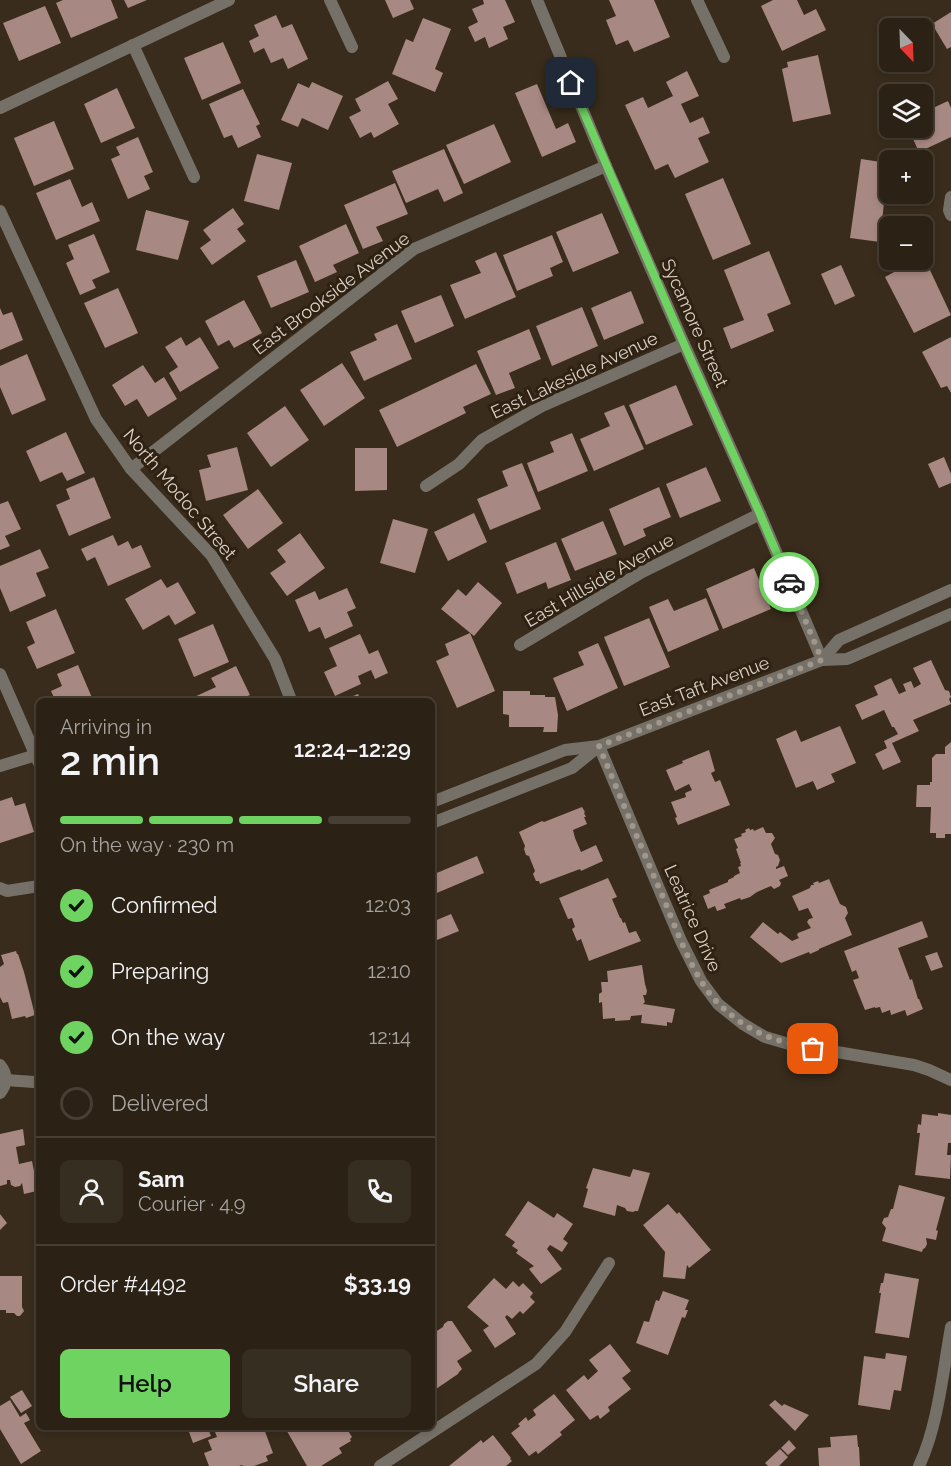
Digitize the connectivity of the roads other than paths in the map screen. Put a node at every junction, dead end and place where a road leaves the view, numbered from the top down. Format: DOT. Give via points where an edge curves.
graph roads {
  1 [pos="229,0"];
  2 [pos="330,0"];
  3 [pos="537,0"];
  4 [pos="697,0"];
  5 [pos="133,45"];
  6 [pos="352,47"];
  7 [pos="724,57"];
  8 [pos="0,108"];
  9 [pos="606,166"];
  10 [pos="194,177"];
  11 [pos="950,198"];
  12 [pos="0,211"];
  13 [pos="951,215"];
  14 [pos="684,344"];
  15 [pos="131,469"];
  16 [pos="426,486"];
  17 [pos="760,514"];
  18 [pos="951,590"];
  19 [pos="951,614"];
  20 [pos="520,645"];
  21 [pos="822,660"];
  22 [pos="0,674"];
  23 [pos="290,698"];
  24 [pos="599,746"];
  25 [pos="36,757"];
  26 [pos="36,759"];
  27 [pos="0,766"];
  28 [pos="435,801"];
  29 [pos="435,822"];
  30 [pos="36,886"];
  31 [pos="2,891"];
  32 [pos="0,1065"];
  33 [pos="6,1080"];
  34 [pos="951,1080"];
  35 [pos="36,1083"];
  36 [pos="0,1093"];
  37 [pos="609,1263"];
  38 [pos="951,1327"];
  39 [pos="380,1466"];
  40 [pos="919,1466"];
  1 -- 5 [label="street"];
  2 -- 6 [label="street"];
  3 -- 9 [label="street, Sycamore Street"];
  4 -- 7 [label="street"];
  5 -- 8 [label="street"];
  5 -- 10 [label="street"];
  9 -- 14 [label="street, Sycamore Street"];
  9 -- 15 [label="street, East Brookside Avenue" via="414,249"];
  11 -- 13 [label="street"];
  12 -- 15 [label="street, North Modoc Street" via="96,419"];
  14 -- 16 [label="street, East Lakeside Avenue" via="542,406 482,440 459,464"];
  14 -- 17 [label="street, Sycamore Street"];
  15 -- 23 [label="street, North Modoc Street" via="212,556 275,659"];
  17 -- 20 [label="street, East Hillside Avenue" via="642,572"];
  17 -- 21 [label="street, Sycamore Street"];
  18 -- 21 [label="street, East Taft Avenue" via="839,640"];
  19 -- 21 [label="street, East Taft Avenue" via="847,659"];
  21 -- 24 [label="street, East Taft Avenue"];
  22 -- 25 [label="street"];
  24 -- 28 [label="street, East Taft Avenue" via="565,750"];
  24 -- 29 [label="street, East Taft Avenue" via="572,768"];
  24 -- 34 [label="street, Leatrice Drive" via="681,941 701,981 718,1004 765,1037 914,1065"];
  26 -- 27 [label="street"];
  30 -- 31 [label="street"];
  32 -- 33 [label="street"];
  33 -- 35 [label="street"];
  33 -- 36 [label="street"];
  37 -- 39 [label="street" via="565,1332 536,1364"];
  38 -- 40 [label="street" via="933,1425"];
}
